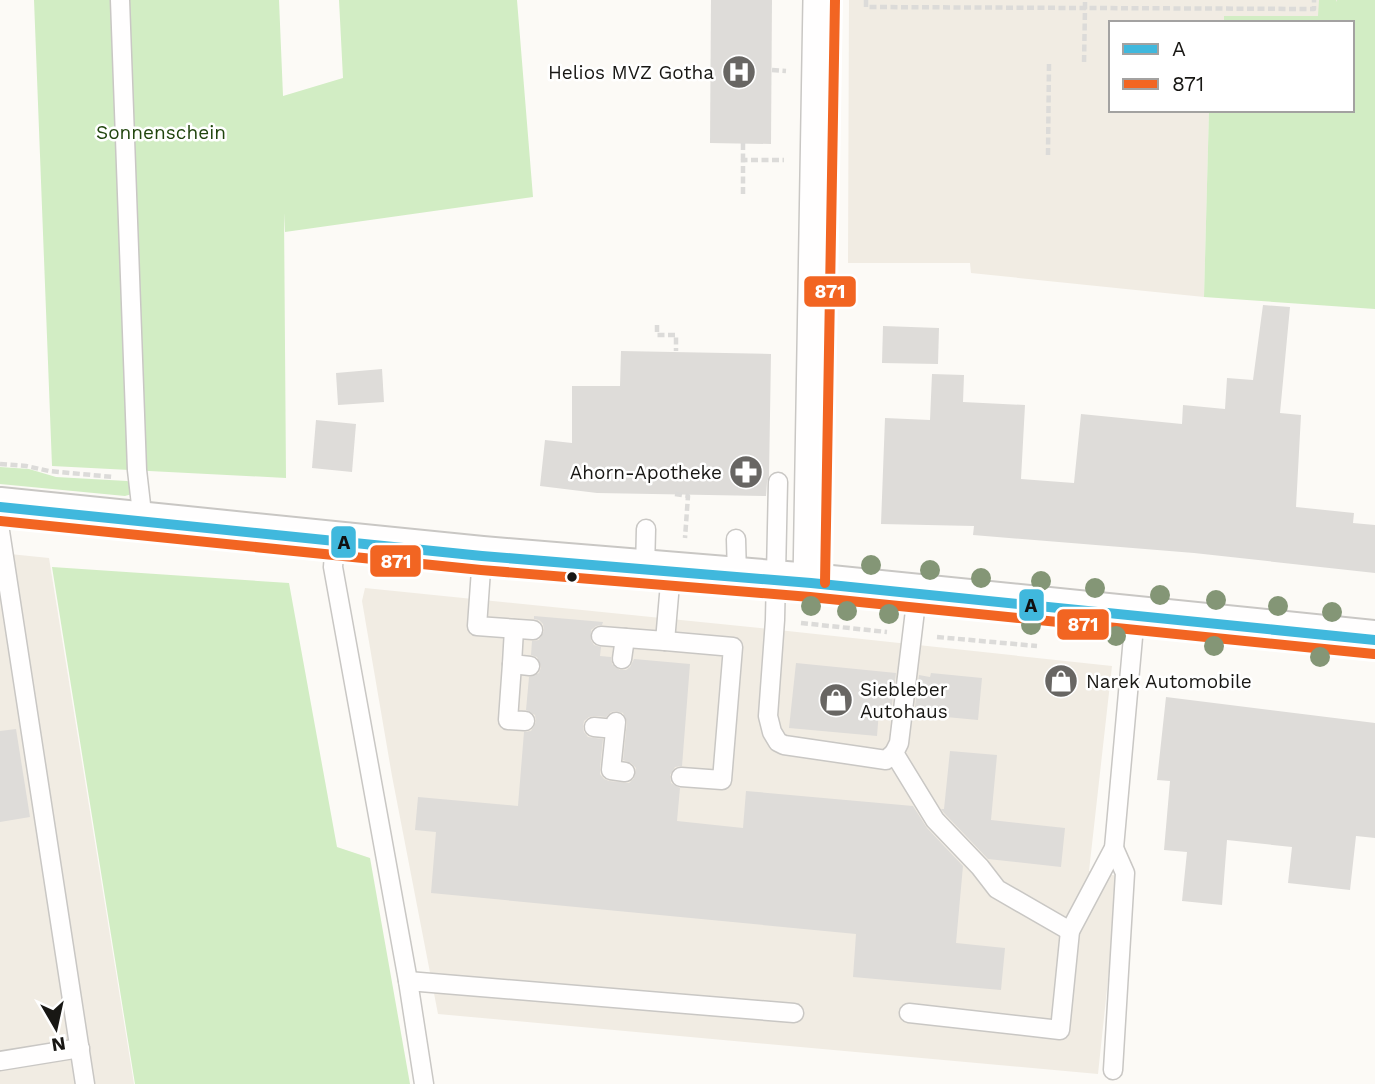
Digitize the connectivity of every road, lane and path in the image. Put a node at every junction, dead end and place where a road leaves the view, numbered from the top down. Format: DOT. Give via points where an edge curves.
graph roads {
  1 [pos="120,0"];
  2 [pos="821,0"];
  3 [pos="866,0"];
  4 [pos="1314,0"];
  5 [pos="1085,5"];
  6 [pos="1049,64"];
  7 [pos="1084,64"];
  8 [pos="743,143"];
  9 [pos="1048,155"];
  10 [pos="743,160"];
  11 [pos="788,160"];
  12 [pos="743,194"];
  13 [pos="657,325"];
  14 [pos="676,351"];
  15 [pos="0,464"];
  16 [pos="138,479"];
  17 [pos="778,482"];
  18 [pos="675,494"];
  19 [pos="0,507"];
  20 [pos="143,522"];
  21 [pos="646,529"];
  22 [pos="0,531"];
  23 [pos="335,541"];
  24 [pos="482,556"];
  25 [pos="667,560"];
  26 [pos="793,581"];
  27 [pos="4,586"];
  28 [pos="917,594"];
  29 [pos="1135,615"];
  30 [pos="514,629"];
  31 [pos="533,630"];
  32 [pos="601,636"];
  33 [pos="625,638"];
  34 [pos="1375,640"];
  35 [pos="665,641"];
  36 [pos="622,659"];
  37 [pos="525,721"];
  38 [pos="594,727"];
  39 [pos="894,753"];
  40 [pos="625,772"];
  41 [pos="681,777"];
  42 [pos="1114,848"];
  43 [pos="1070,931"];
  44 [pos="408,981"];
  45 [pos="794,1013"];
  46 [pos="909,1013"];
  47 [pos="80,1048"];
  48 [pos="0,1061"];
  49 [pos="1113,1070"];
  50 [pos="85,1084"];
  51 [pos="424,1084"];
  1 -- 16 [label="lane"];
  2 -- 26 [label="street"];
  3 -- 5 [label="path" via="866,7"];
  4 -- 5 [label="path" via="1314,9"];
  5 -- 7 [label="path"];
  6 -- 9 [label="path"];
  8 -- 10 [label="path"];
  10 -- 11 [label="path"];
  10 -- 12 [label="path"];
  13 -- 14 [label="path" via="657,335 676,335"];
  15 -- 16 [label="path"];
  16 -- 20 [label="lane"];
  17 -- 26 [label="lane"];
  18 -- 25 [label="path" via="688,496"];
  19 -- 20 [label="street"];
  20 -- 23 [label="street"];
  21 -- 25 [label="lane"];
  22 -- 27 [label="lane"];
  23 -- 24 [label="street"];
  23 -- 44 [label="lane" via="333,567"];
  24 -- 25 [label="street"];
  24 -- 30 [label="lane" via="477,626"];
  25 -- 26 [label="street" via="736,557"];
  25 -- 35 [label="lane"];
  26 -- 28 [label="street"];
  26 -- 39 [label="lane" via="775,620 768,716 772,732 783,745 886,760"];
  27 -- 47 [label="lane"];
  28 -- 29 [label="street"];
  28 -- 39 [label="lane" via="899,743"];
  29 -- 34 [label="street"];
  29 -- 42 [label="lane"];
  30 -- 31 [label="lane"];
  30 -- 37 [label="lane" via="521,665 508,720"];
  32 -- 33 [label="lane"];
  33 -- 35 [label="lane"];
  33 -- 36 [label="lane"];
  35 -- 41 [label="lane" via="733,647 722,780"];
  38 -- 40 [label="lane" via="615,726 611,770"];
  39 -- 43 [label="lane" via="935,820 997,889"];
  42 -- 43 [label="lane"];
  42 -- 49 [label="lane" via="1125,873"];
  43 -- 46 [label="lane" via="1060,1030"];
  44 -- 45 [label="lane"];
  44 -- 51 [label="lane"];
  47 -- 48 [label="lane"];
  47 -- 50 [label="lane"];
}
